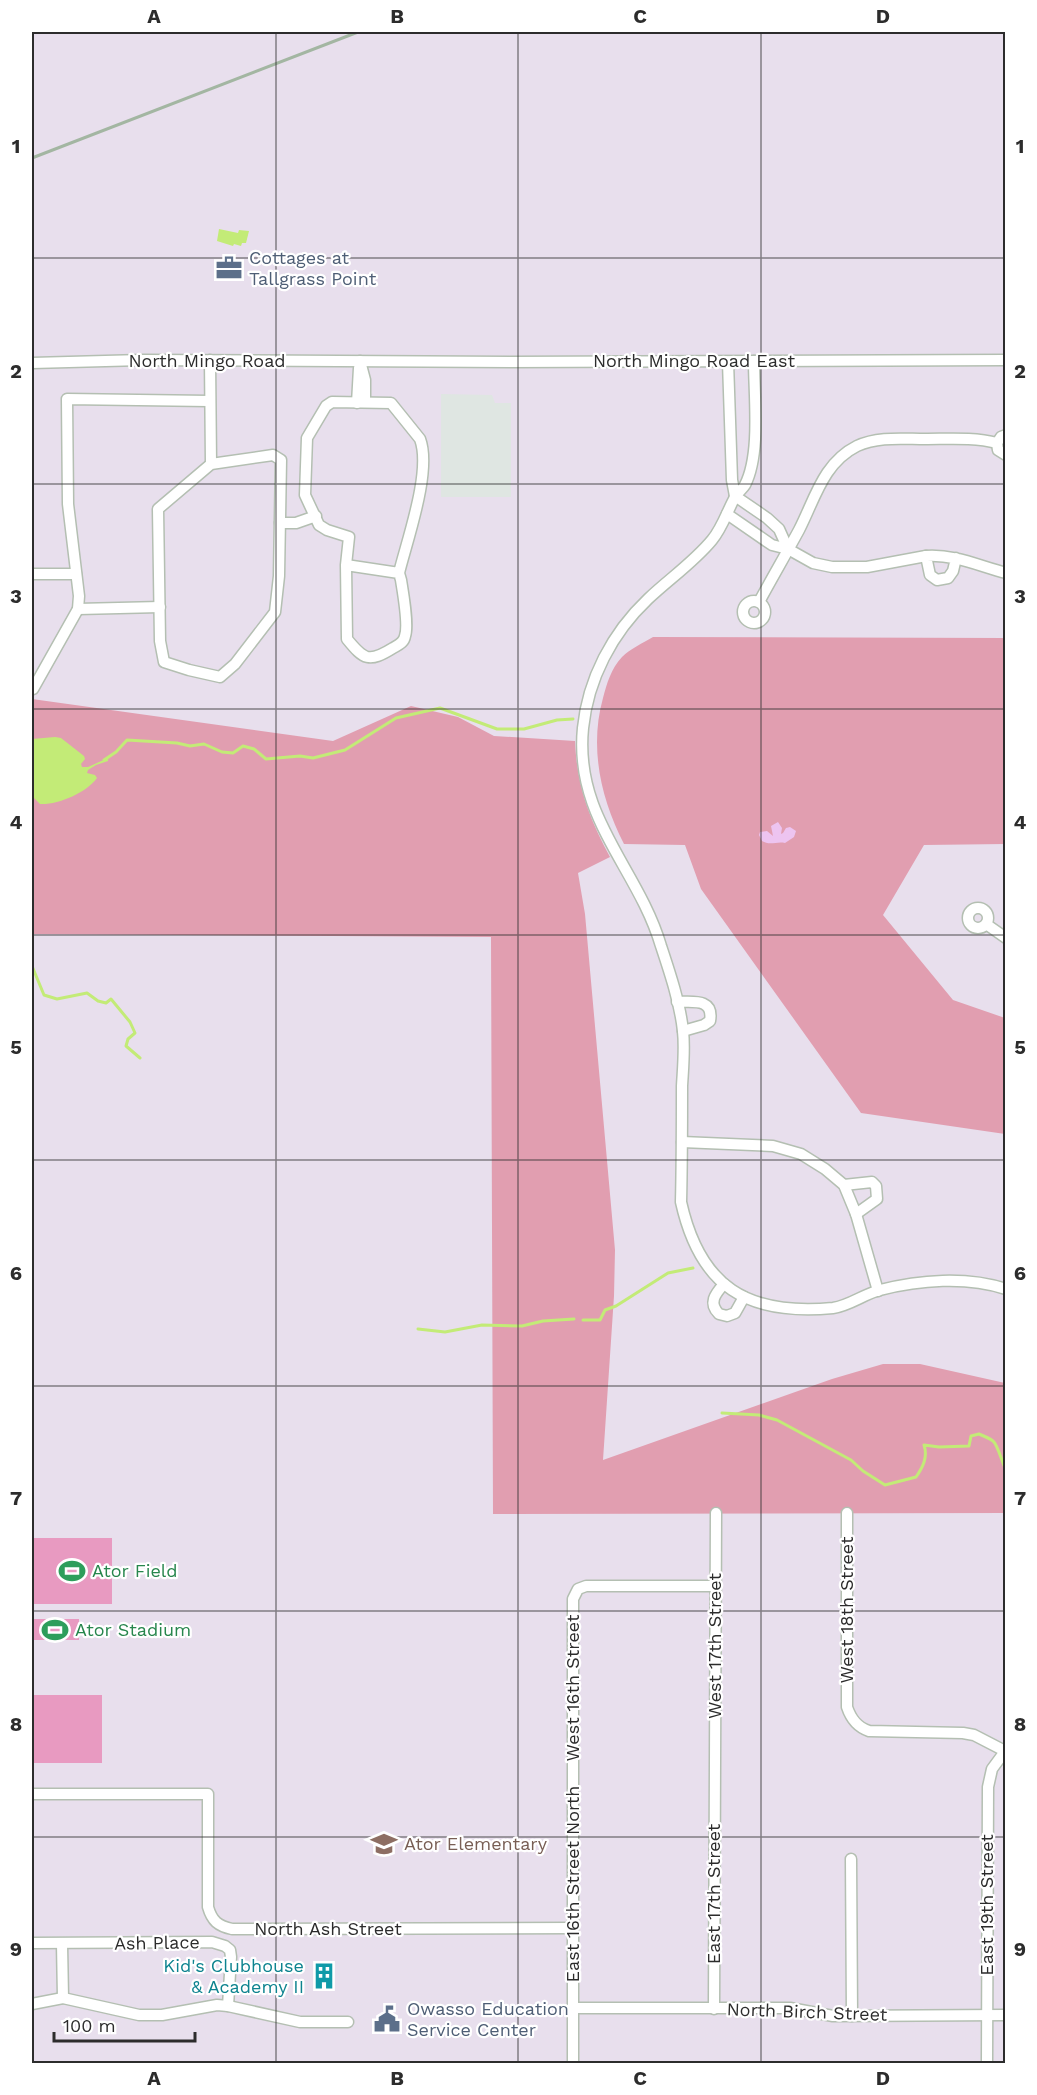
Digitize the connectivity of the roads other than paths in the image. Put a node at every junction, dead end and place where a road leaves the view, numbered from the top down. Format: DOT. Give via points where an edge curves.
graph roads {
  1 [pos="210,360"];
  2 [pos="1005,360"];
  3 [pos="360,361"];
  4 [pos="754,361"];
  5 [pos="383,362"];
  6 [pos="729,362"];
  7 [pos="32,363"];
  8 [pos="209,401"];
  9 [pos="361,403"];
  10 [pos="1001,439"];
  11 [pos="1005,455"];
  12 [pos="211,464"];
  13 [pos="735,496"];
  14 [pos="727,514"];
  15 [pos="316,516"];
  16 [pos="280,523"];
  17 [pos="788,549"];
  18 [pos="926,556"];
  19 [pos="957,558"];
  20 [pos="346,565"];
  21 [pos="399,573"];
  22 [pos="1005,573"];
  23 [pos="32,574"];
  24 [pos="76,574"];
  25 [pos="759,602"];
  26 [pos="160,607"];
  27 [pos="78,609"];
  28 [pos="33,689"];
  29 [pos="986,924"];
  30 [pos="1005,938"];
  31 [pos="677,1002"];
  32 [pos="683,1031"];
  33 [pos="682,1142"];
  34 [pos="844,1185"];
  35 [pos="856,1214"];
  36 [pos="723,1284"];
  37 [pos="1005,1285"];
  38 [pos="878,1291"];
  39 [pos="744,1297"];
  40 [pos="716,1513"];
  41 [pos="847,1513"];
  42 [pos="715,1586"];
  43 [pos="1005,1751"];
  44 [pos="573,1776"];
  45 [pos="714,1779"];
  46 [pos="32,1794"];
  47 [pos="851,1859"];
  48 [pos="573,1928"];
  49 [pos="32,1943"];
  50 [pos="62,1944"];
  51 [pos="63,1998"];
  52 [pos="32,2004"];
  53 [pos="228,2006"];
  54 [pos="573,2008"];
  55 [pos="714,2008"];
  56 [pos="987,2015"];
  57 [pos="1005,2015"];
  58 [pos="852,2016"];
  59 [pos="348,2022"];
  60 [pos="573,2064"];
  61 [pos="987,2064"];
  1 -- 3 [label="street, North Mingo Road"];
  1 -- 7 [label="street, North Mingo Road"];
  1 -- 8 [label="street"];
  2 -- 4 [label="street, North Mingo Road East"];
  3 -- 5 [label="street, North Mingo Road"];
  3 -- 9 [label="street" via="365,380"];
  4 -- 6 [label="street, North Mingo Road East"];
  4 -- 13 [label="street" via="753,455 745,485"];
  5 -- 6 [label="street, North Mingo Road East"];
  6 -- 13 [label="street"];
  8 -- 12 [label="street"];
  8 -- 24 [label="street" via="67,399 68,504"];
  9 -- 15 [label="street" via="332,402 307,438 305,495"];
  9 -- 21 [label="street" via="391,403 423,446 423,479"];
  10 -- 11 [label="street" via="998,450"];
  10 -- 17 [label="street" via="887,439 858,446 829,469"];
  12 -- 16 [label="street" via="273,455 281,460"];
  12 -- 26 [label="street" via="158,509"];
  13 -- 14 [label="street"];
  13 -- 17 [label="street" via="779,529"];
  14 -- 17 [label="street" via="772,545"];
  14 -- 31 [label="street" via="714,538 647,600 617,634 591,686 583,731 587,786 604,832 661,943"];
  15 -- 16 [label="street" via="296,523"];
  15 -- 20 [label="street" via="327,530 349,537"];
  16 -- 26 [label="street" via="275,612 236,664 220,677 164,662"];
  17 -- 18 [label="street" via="813,563 846,568"];
  17 -- 25 [label="street"];
  18 -- 19 [label="street"];
  18 -- 19 [label="street" via="930,574 940,580 951,575"];
  19 -- 22 [label="street"];
  20 -- 21 [label="street"];
  20 -- 21 [label="street" via="346,639 359,654 371,659 403,642 406,634"];
  23 -- 24 [label="street"];
  24 -- 27 [label="street"];
  26 -- 27 [label="street"];
  27 -- 28 [label="street"];
  29 -- 30 [label="street"];
  31 -- 32 [label="street"];
  31 -- 32 [label="street" via="704,1002 711,1014 704,1025"];
  32 -- 33 [label="street"];
  33 -- 34 [label="street" via="773,1146 801,1154"];
  33 -- 36 [label="street" via="681,1202 687,1228 707,1265"];
  34 -- 35 [label="street"];
  34 -- 35 [label="street" via="872,1182 876,1186 877,1199"];
  35 -- 38 [label="street"];
  36 -- 39 [label="street"];
  36 -- 39 [label="street" via="713,1302 718,1314 735,1313"];
  37 -- 38 [label="street" via="928,1282"];
  38 -- 39 [label="street" via="835,1308 774,1308"];
  40 -- 42 [label="street, West 17th Street"];
  41 -- 43 [label="street, West 18th Street" via="847,1707 854,1722 860,1728 881,1733 974,1735"];
  42 -- 44 [label="street, West 16th Street" via="578,1589 573,1599"];
  42 -- 45 [label="street, West 17th Street"];
  43 -- 56 [label="street, East 19th Street" via="992,1769 988,1787"];
  44 -- 48 [label="street, East 16th Street North"];
  45 -- 55 [label="street, East 17th Street"];
  46 -- 48 [label="street, North Ash Street" via="208,1794 208,1907 214,1922 224,1928"];
  47 -- 58 [label="street"];
  48 -- 54 [label="street, East 16th Street North"];
  49 -- 50 [label="street, Ash Place"];
  50 -- 51 [label="street"];
  50 -- 53 [label="street, Ash Place" via="212,1942 225,1946 231,1957"];
  51 -- 52 [label="street"];
  51 -- 53 [label="street" via="139,2015"];
  53 -- 59 [label="street" via="300,2022"];
  54 -- 55 [label="street, North Birch Street"];
  54 -- 60 [label="street, East 16th Street North"];
  55 -- 58 [label="street, North Birch Street" via="790,2008"];
  56 -- 57 [label="street, North Birch Street"];
  56 -- 58 [label="street, North Birch Street"];
  56 -- 61 [label="street, East 19th Street"];
}
